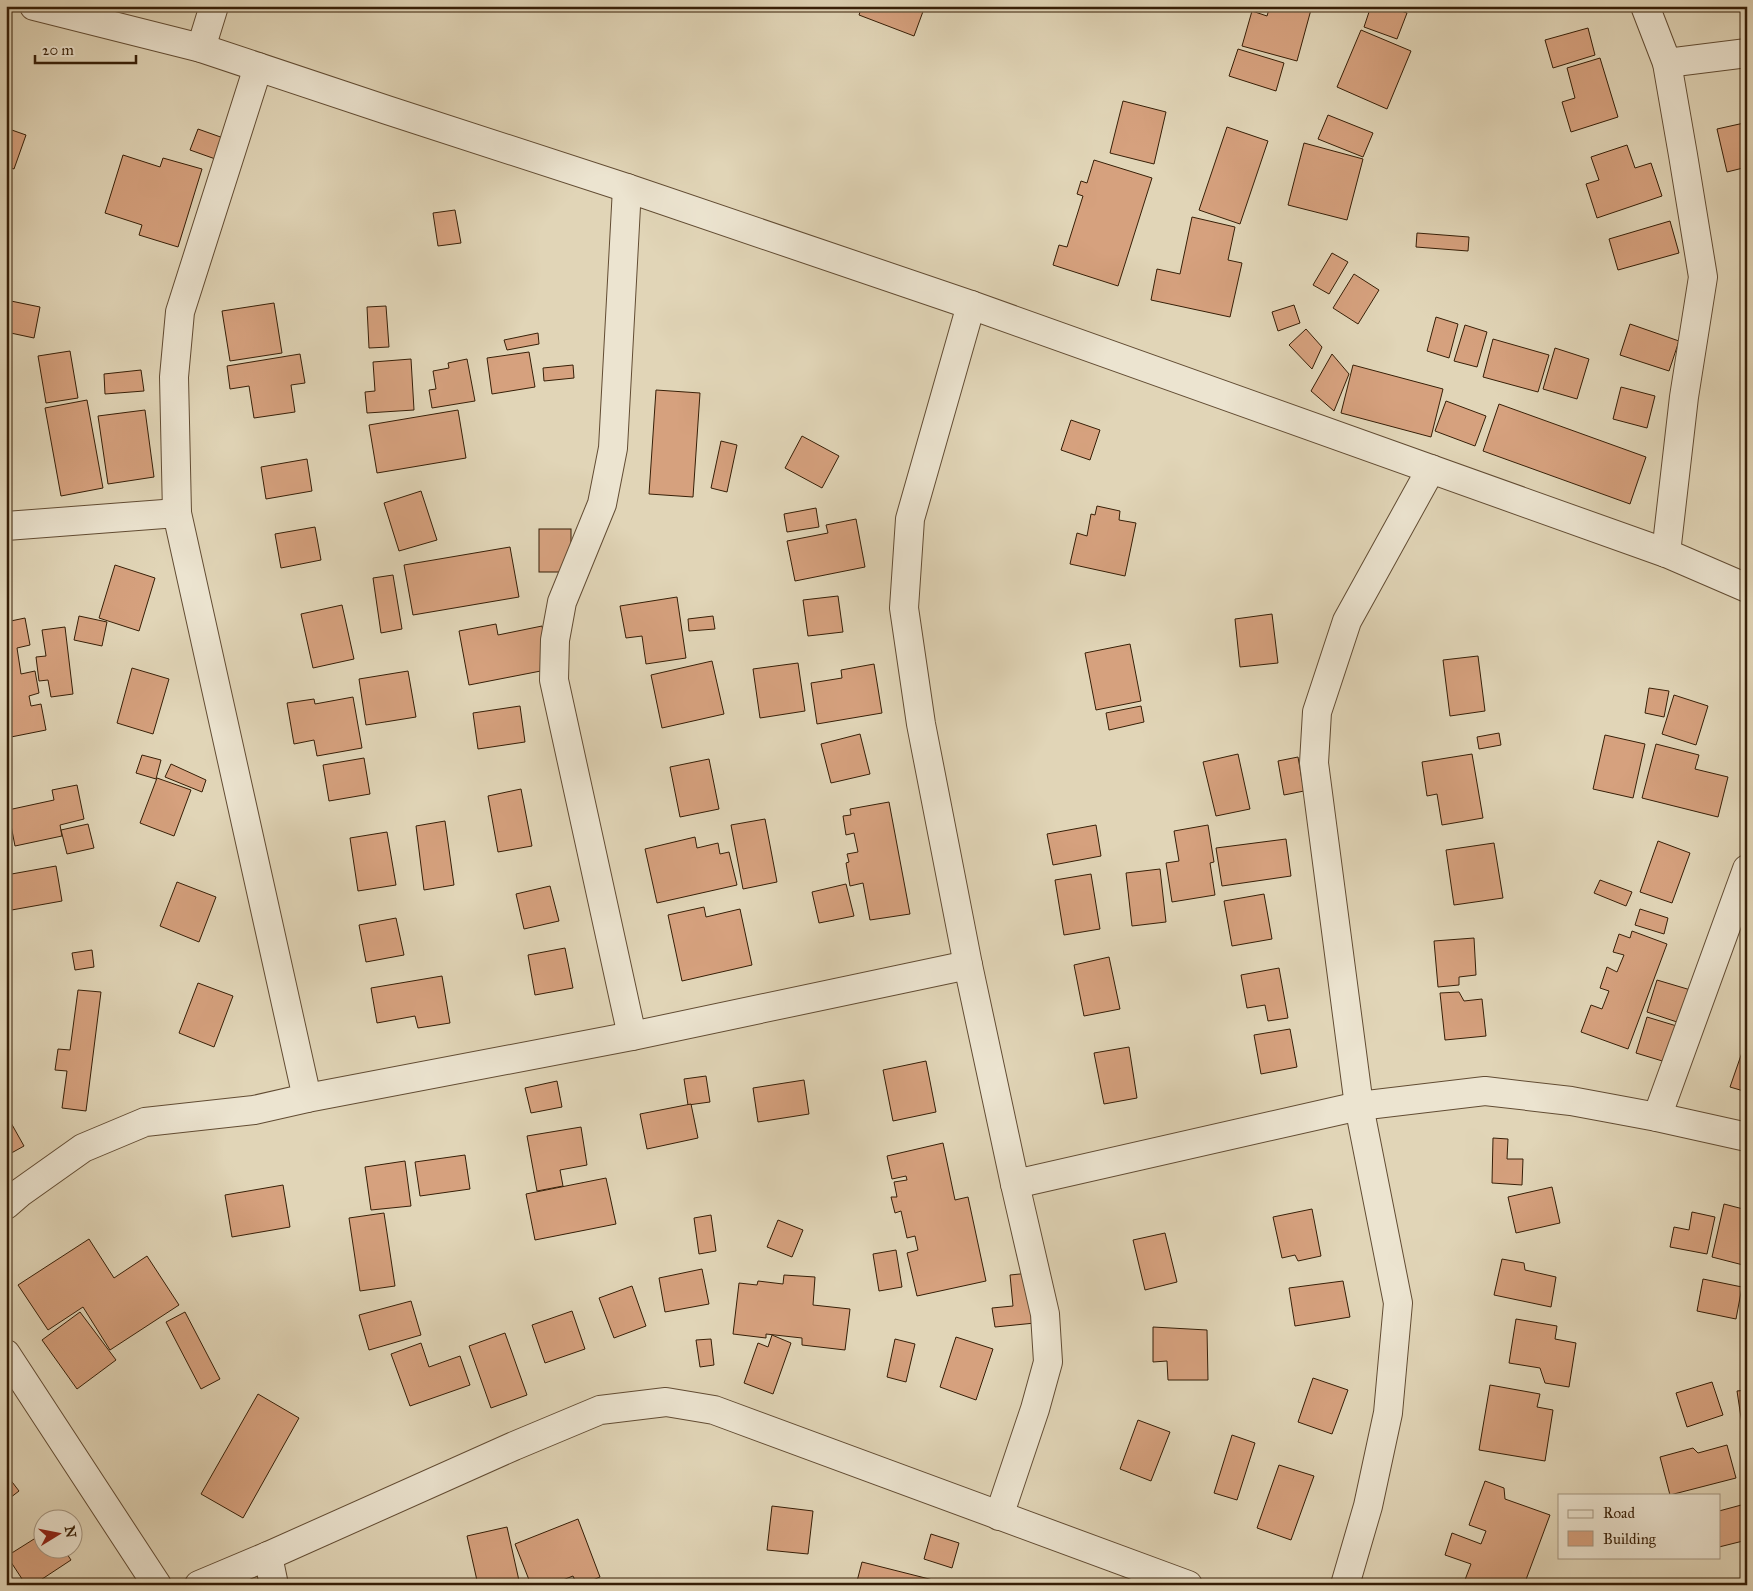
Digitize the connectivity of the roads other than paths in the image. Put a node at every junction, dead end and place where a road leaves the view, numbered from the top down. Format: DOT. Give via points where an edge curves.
graph roads {
  1 [pos="34,6"];
  2 [pos="214,6"];
  3 [pos="1645,6"];
  4 [pos="201,48"];
  5 [pos="1747,53"];
  6 [pos="1667,63"];
  7 [pos="258,67"];
  8 [pos="627,188"];
  9 [pos="972,305"];
  10 [pos="1431,469"];
  11 [pos="177,513"];
  12 [pos="6,526"];
  13 [pos="1666,553"];
  14 [pos="1747,588"];
  15 [pos="1747,869"];
  16 [pos="968,965"];
  17 [pos="632,1036"];
  18 [pos="307,1098"];
  19 [pos="1359,1106"];
  20 [pos="1657,1117"];
  21 [pos="1747,1137"];
  22 [pos="1015,1184"];
  23 [pos="6,1205"];
  24 [pos="6,1354"];
  25 [pos="1000,1516"];
  26 [pos="268,1556"];
  27 [pos="157,1585"];
  28 [pos="199,1585"];
  29 [pos="274,1585"];
  30 [pos="1188,1585"];
  31 [pos="1345,1585"];
  1 -- 4 [label="street"];
  2 -- 4 [label="street"];
  3 -- 6 [label="street"];
  4 -- 7 [label="street"];
  5 -- 6 [label="street"];
  6 -- 13 [label="street" via="1703,277 1684,397"];
  7 -- 8 [label="street"];
  7 -- 11 [label="street" via="180,312 174,377"];
  8 -- 9 [label="street"];
  8 -- 17 [label="street" via="613,448 602,504 562,602 555,640 554,680"];
  9 -- 10 [label="street"];
  9 -- 16 [label="street" via="910,519 904,608 921,724"];
  10 -- 13 [label="street"];
  10 -- 19 [label="street" via="1347,621 1316,712 1314,763"];
  11 -- 12 [label="street"];
  11 -- 18 [label="street"];
  13 -- 14 [label="street"];
  15 -- 20 [label="street"];
  16 -- 17 [label="street"];
  16 -- 22 [label="street"];
  17 -- 18 [label="street"];
  18 -- 23 [label="street" via="254,1110 145,1122 83,1148"];
  19 -- 20 [label="street" via="1485,1091 1571,1101"];
  19 -- 22 [label="street"];
  19 -- 31 [label="street" via="1398,1303 1388,1412 1368,1506"];
  20 -- 21 [label="street"];
  22 -- 25 [label="street" via="1045,1314 1048,1362"];
  24 -- 27 [label="street"];
  25 -- 26 [label="street" via="714,1410 666,1402 600,1410"];
  25 -- 30 [label="street"];
  26 -- 28 [label="street"];
  26 -- 29 [label="street"];
}
